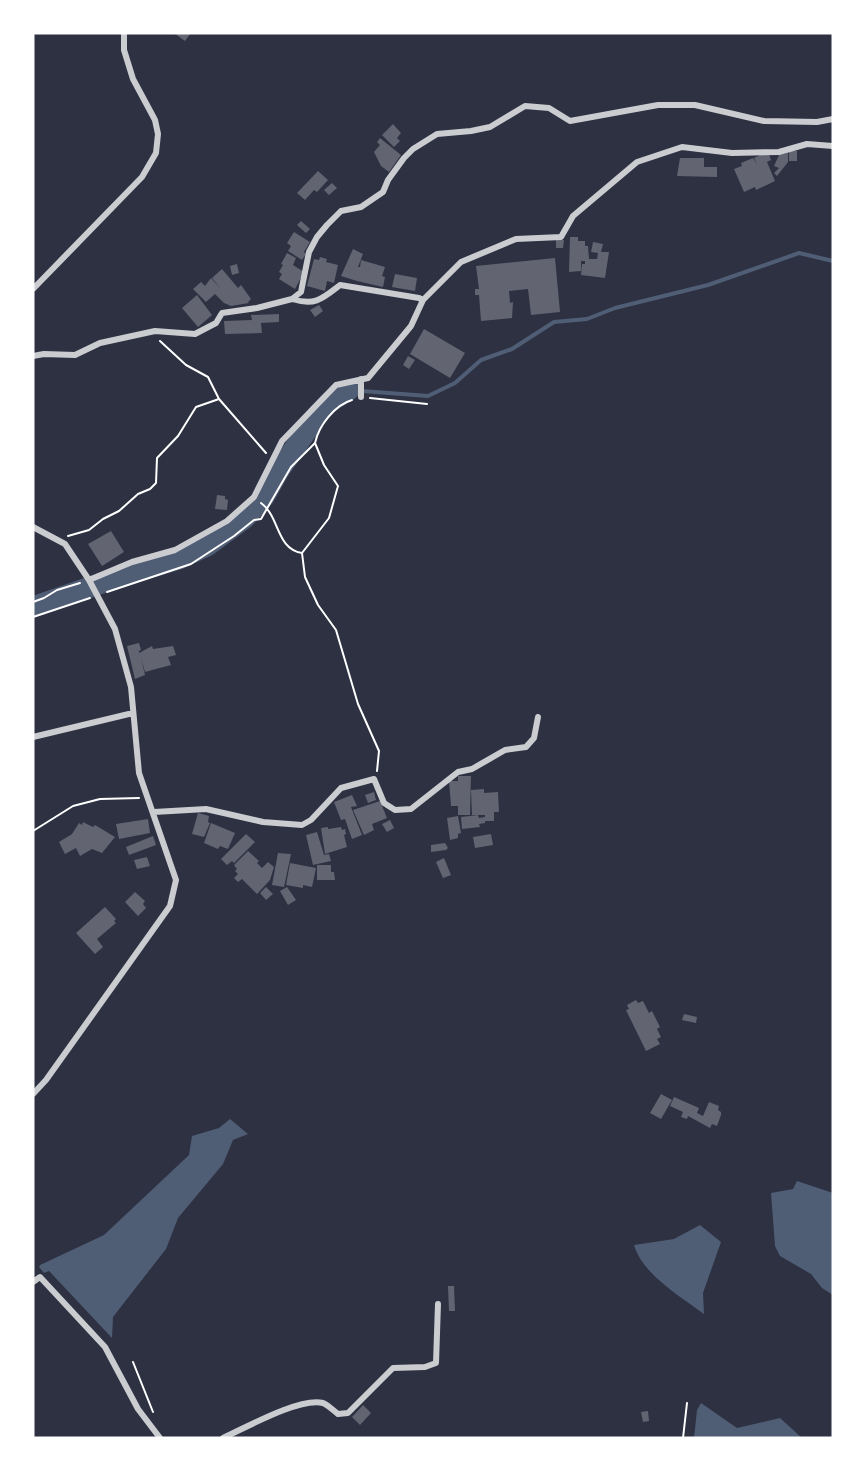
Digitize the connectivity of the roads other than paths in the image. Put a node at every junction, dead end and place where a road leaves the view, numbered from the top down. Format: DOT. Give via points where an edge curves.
graph roads {
  1 [pos="124,33"];
  2 [pos="833,119"];
  3 [pos="833,146"];
  4 [pos="33,289"];
  5 [pos="292,299"];
  6 [pos="423,300"];
  7 [pos="33,356"];
  8 [pos="361,379"];
  9 [pos="361,397"];
  10 [pos="33,527"];
  11 [pos="89,580"];
  12 [pos="133,713"];
  13 [pos="538,717"];
  14 [pos="33,736"];
  15 [pos="153,812"];
  16 [pos="33,1094"];
  17 [pos="33,1282"];
  18 [pos="438,1304"];
  19 [pos="159,1438"];
  20 [pos="223,1438"];
  1 -- 4 [label="street" via="124,50 133,79 158,134 156,153 142,177"];
  2 -- 5 [label="street" via="764,121 695,105 658,105 570,121 549,108 525,106 490,126 436,134 408,154 383,192 361,207 341,211 327,225 309,252 300,292"];
  3 -- 6 [label="street" via="807,144 779,152 732,153 682,147 638,162 573,216 561,237 516,239 461,262"];
  5 -- 6 [label="street" via="305,303 321,300 340,285"];
  5 -- 7 [label="street" via="222,313 216,323 195,334 155,331 100,343 75,354"];
  6 -- 8 [label="street" via="411,326 368,378"];
  8 -- 9 [label="street"];
  8 -- 11 [label="street" via="336,385 282,441 254,497 227,521 175,550"];
  10 -- 11 [label="street" via="65,544"];
  11 -- 12 [label="street" via="115,629 131,687"];
  12 -- 14 [label="street"];
  12 -- 15 [label="street" via="139,773"];
  13 -- 15 [label="street" via="534,738 526,747 505,750 472,769 458,772 411,809 395,810 384,803 374,779 341,788 302,825 263,822 206,809"];
  15 -- 16 [label="street" via="176,880 170,906"];
  17 -- 19 [label="street" via="40,1277 105,1347 138,1409"];
  18 -- 20 [label="street" via="436,1363 425,1368 393,1368 348,1413 338,1414 324,1404 305,1403"];
}
